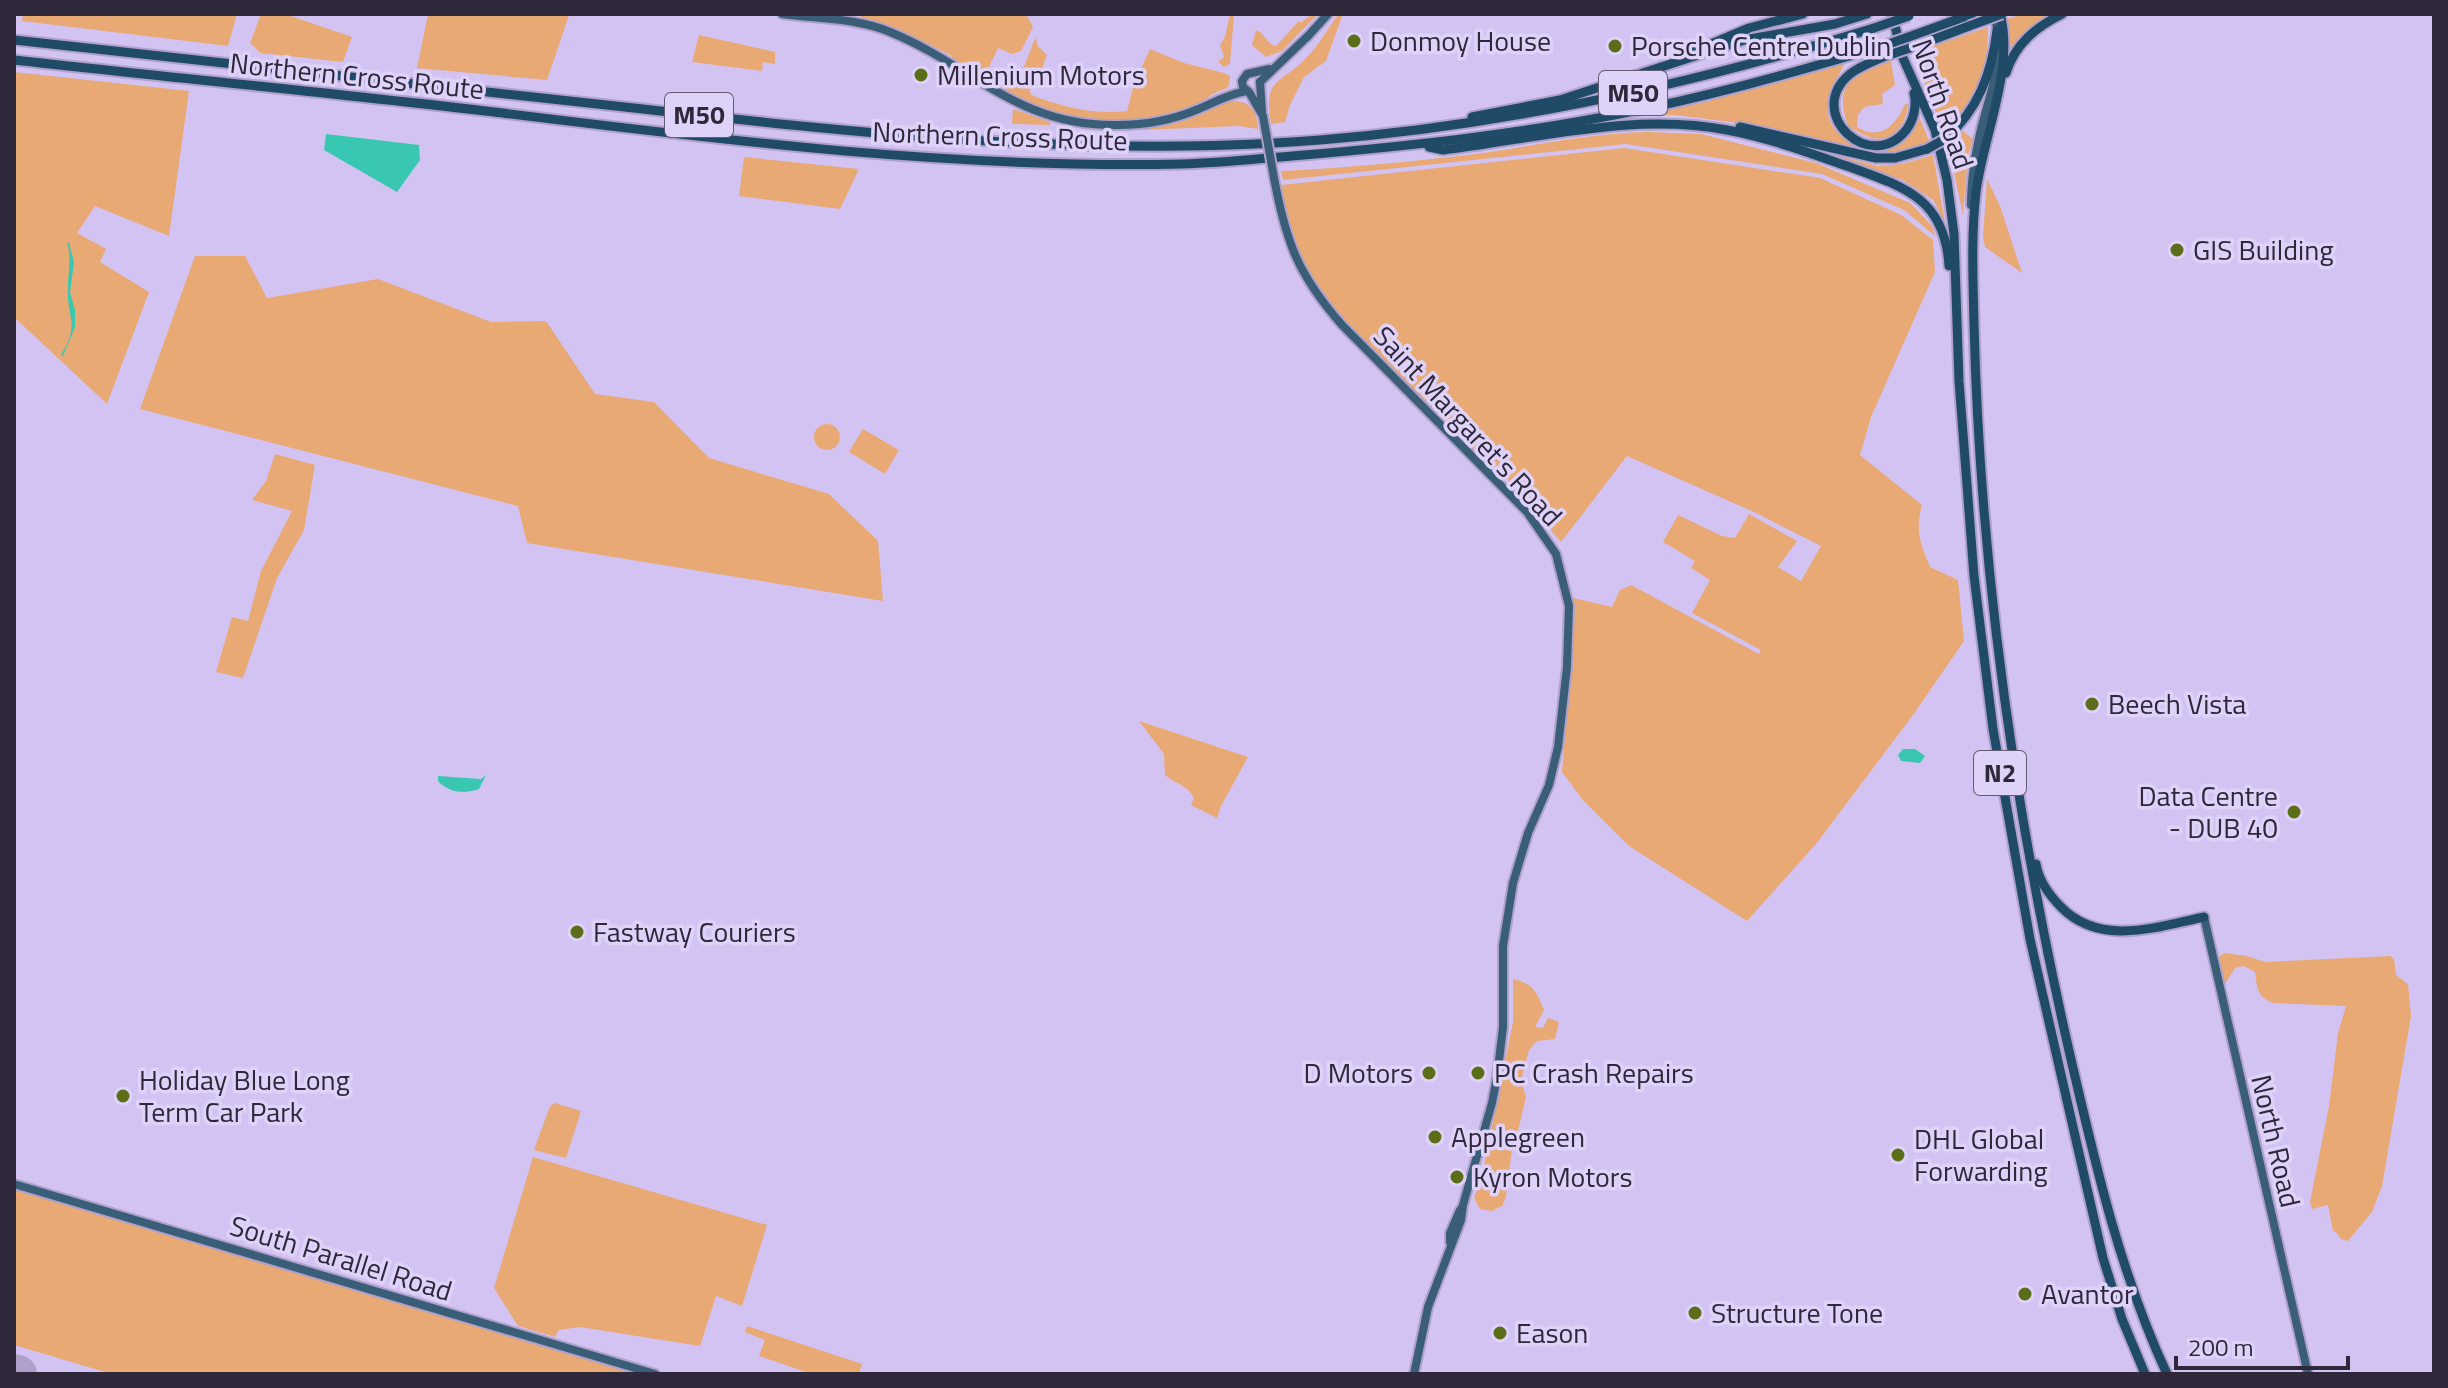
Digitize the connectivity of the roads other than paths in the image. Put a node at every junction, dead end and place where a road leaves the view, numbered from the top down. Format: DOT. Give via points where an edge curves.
graph roads {
  1 [pos="782,14"];
  2 [pos="1328,14"];
  3 [pos="1803,14"];
  4 [pos="1867,14"];
  5 [pos="1892,14"];
  6 [pos="2062,14"];
  7 [pos="1912,15"];
  8 [pos="1969,19"];
  9 [pos="1999,19"];
  10 [pos="14,40"];
  11 [pos="1882,52"];
  12 [pos="14,60"];
  13 [pos="1662,67"];
  14 [pos="1907,67"];
  15 [pos="1273,68"];
  16 [pos="1253,74"];
  17 [pos="1242,81"];
  18 [pos="1259,84"];
  19 [pos="1248,91"];
  20 [pos="1228,95"];
  21 [pos="1994,109"];
  22 [pos="1263,116"];
  23 [pos="1570,123"];
  24 [pos="1387,134"];
  25 [pos="1418,145"];
  26 [pos="1972,238"];
  27 [pos="1958,369"];
  28 [pos="2017,783"];
  29 [pos="2204,917"];
  30 [pos="2068,1113"];
  31 [pos="14,1184"];
  32 [pos="655,1374"];
  33 [pos="1414,1374"];
  34 [pos="2137,1374"];
  35 [pos="2145,1374"];
  36 [pos="2167,1374"];
  37 [pos="2308,1374"];
  1 -- 20 [label="main road" via="888,31 1010,100 1068,120 1138,124 1192,112"];
  2 -- 15 [label="main road"];
  3 -- 13 [label="highway, M50" via="1749,28"];
  4 -- 13 [label="highway, M50" via="1752,38"];
  5 -- 14 [label="highway, North Road / N2"];
  6 -- 21 [label="highway" via="2034,31 2016,51"];
  7 -- 24 [label="highway, Northern Cross Route / M50, bridge" via="1740,67 1612,98"];
  8 -- 9 [label="highway, bridge"];
  8 -- 11 [label="highway, Northern Cross Route / M50, bridge" via="1914,35"];
  8 -- 11 [label="highway, bridge" via="1919,45"];
  9 -- 21 [label="highway" via="2005,47"];
  9 -- 23 [label="highway, bridge" via="1988,76 1961,125 1927,149 1895,158 1681,119"];
  9 -- 26 [label="main road, North Road" via="1998,67 1971,193"];
  10 -- 24 [label="highway, Northern Cross Route / M50" via="942,139 1192,145"];
  11 -- 14 [label="highway, M50" via="1848,75 1836,92 1837,122 1857,142 1879,145 1905,131 1916,99"];
  11 -- 23 [label="highway, Northern Cross Route / M50"];
  12 -- 25 [label="highway, Northern Cross Route / M50" via="757,144 938,159 1189,163"];
  13 -- 24 [label="highway" via="1560,100"];
  14 -- 27 [label="highway, North Road / N2" via="1935,130 1947,180"];
  15 -- 16 [label="main road"];
  15 -- 18 [label="main road"];
  16 -- 17 [label="main road"];
  16 -- 18 [label="main road"];
  17 -- 19 [label="main road"];
  17 -- 20 [label="main road"];
  18 -- 19 [label="main road"];
  18 -- 22 [label="main road, Saint Margaret's Road"];
  19 -- 20 [label="main road"];
  19 -- 22 [label="main road, Saint Margaret's Road"];
  21 -- 26 [label="highway" via="1981,159"];
  22 -- 33 [label="main road, Saint Margaret's Road, bridge" via="1283,224 1316,293 1527,512 1556,554 1566,594 1569,640 1557,756 1513,883 1492,1103 1428,1307"];
  23 -- 25 [label="highway, Northern Cross Route / M50"];
  25 -- 27 [label="highway" via="1443,150 1621,125 1670,124 1772,140 1869,174 1925,203 1944,235"];
  26 -- 28 [label="highway, N2" via="1983,498"];
  27 -- 30 [label="highway, N2" via="1993,729"];
  28 -- 29 [label="highway" via="2037,872 2067,913 2094,928 2126,932"];
  28 -- 36 [label="highway, N2" via="2057,999 2103,1191 2136,1299"];
  29 -- 37 [label="main road, North Road"];
  30 -- 34 [label="highway" via="2091,1230"];
  30 -- 35 [label="highway, N2" via="2103,1258"];
  31 -- 32 [label="main road, South Parallel Road"];
}
